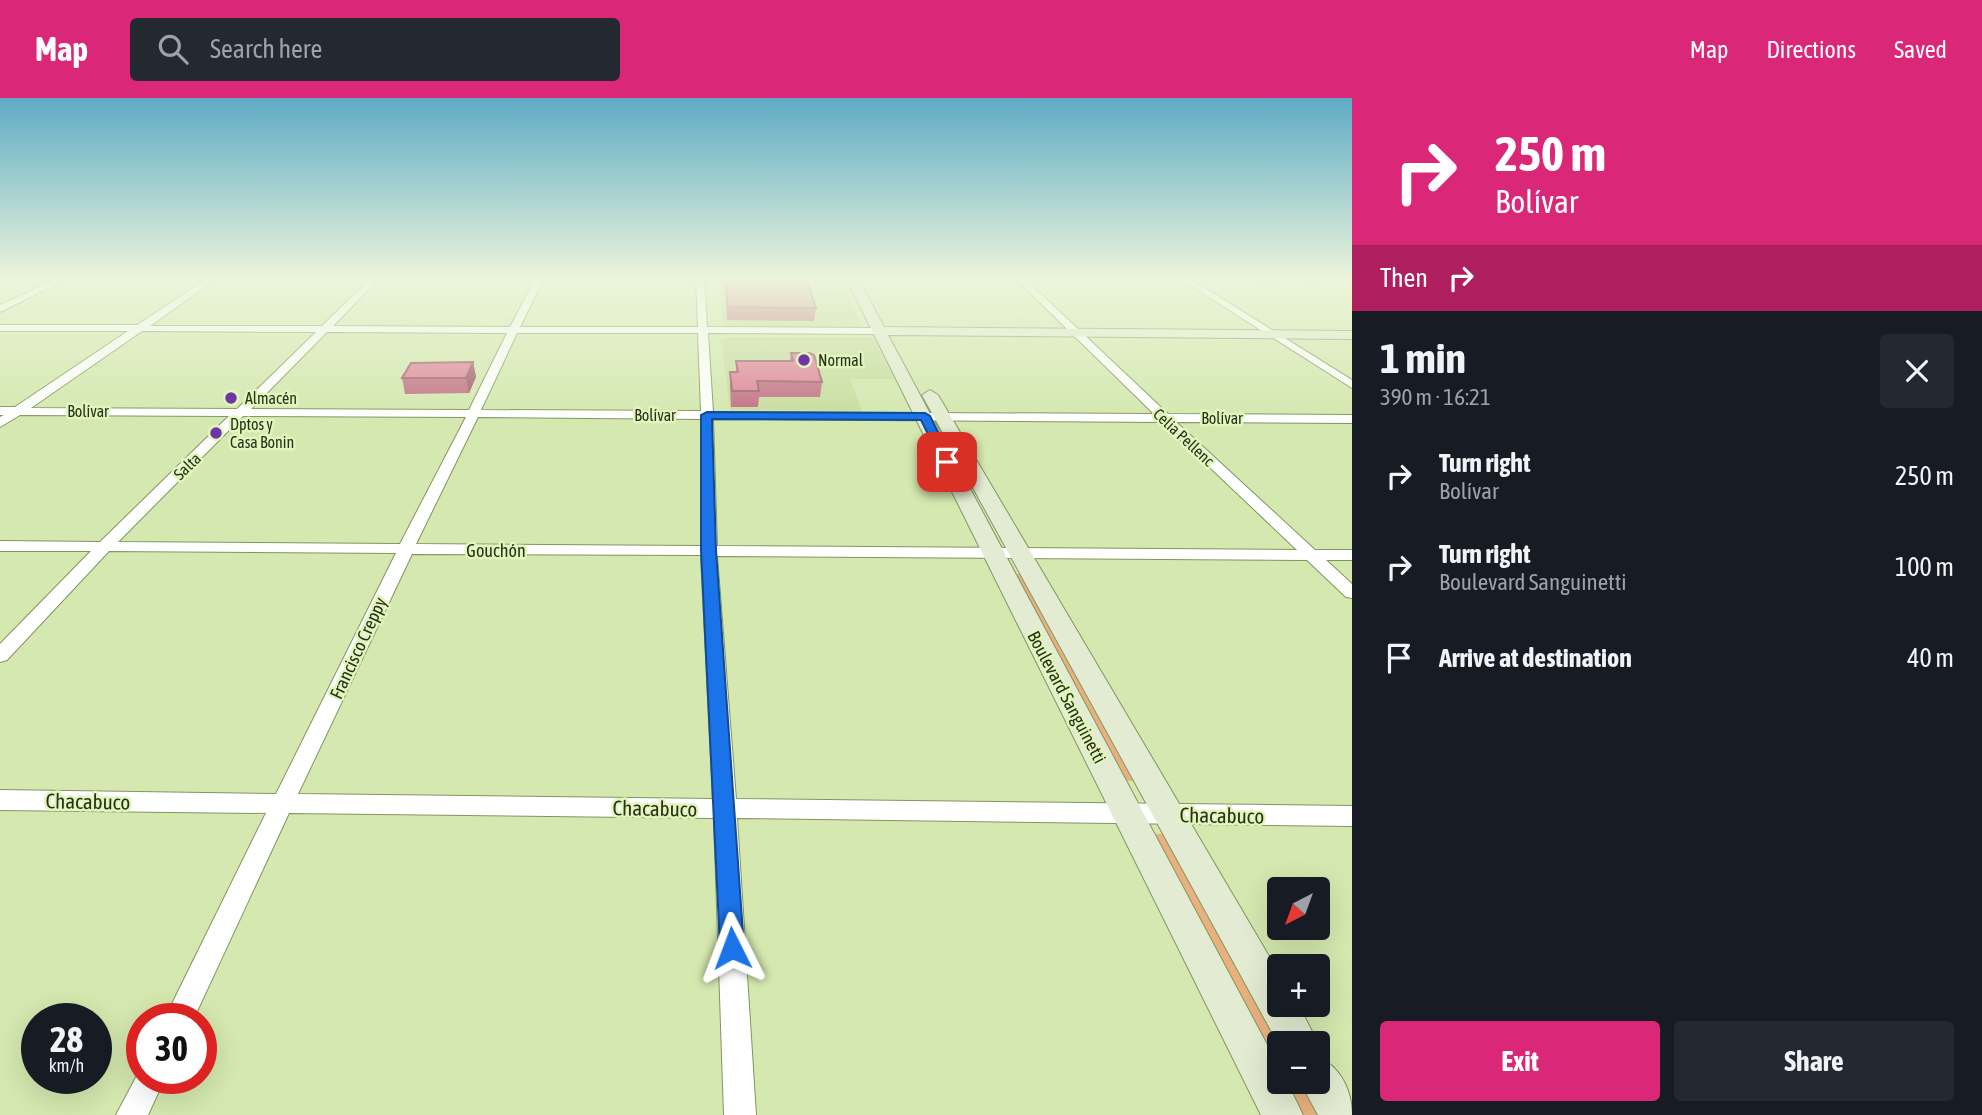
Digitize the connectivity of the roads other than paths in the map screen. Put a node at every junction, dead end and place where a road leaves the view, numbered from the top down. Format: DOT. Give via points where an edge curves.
graph roads {
  1 [pos="144,325"];
  2 [pos="327,325"];
  3 [pos="514,325"];
  4 [pos="702,325"];
  5 [pos="883,325"];
  6 [pos="884,325"];
  7 [pos="1069,325"];
  8 [pos="1257,325"];
  9 [pos="0,328"];
  10 [pos="140,328"];
  11 [pos="324,328"];
  12 [pos="511,330"];
  13 [pos="702,330"];
  14 [pos="887,332"];
  15 [pos="1076,332"];
  16 [pos="1270,334"];
  17 [pos="1352,335"];
  18 [pos="1352,385"];
  19 [pos="0,411"];
  20 [pos="19,411"];
  21 [pos="242,412"];
  22 [pos="473,415"];
  23 [pos="707,415"];
  24 [pos="934,416"];
  25 [pos="1165,418"];
  26 [pos="1352,419"];
  27 [pos="0,424"];
  28 [pos="0,547"];
  29 [pos="103,548"];
  30 [pos="404,550"];
  31 [pos="709,550"];
  32 [pos="991,553"];
  33 [pos="1020,553"];
  34 [pos="1311,555"];
  35 [pos="1352,555"];
  36 [pos="1352,593"];
  37 [pos="0,655"];
  38 [pos="0,800"];
  39 [pos="283,804"];
  40 [pos="725,808"];
  41 [pos="1127,813"];
  42 [pos="1168,814"];
  43 [pos="1352,816"];
  44 [pos="186,1003"];
  45 [pos="1292,1031"];
  46 [pos="142,1094"];
  47 [pos="1328,1094"];
  48 [pos="132,1115"];
  49 [pos="740,1115"];
  50 [pos="1283,1115"];
  51 [pos="1340,1115"];
  1 -- 10 [label="street"];
  2 -- 11 [label="street, Salta"];
  3 -- 12 [label="street, Francisco Creppy"];
  4 -- 13 [label="street"];
  5 -- 14 [label="street, Boulevard Sanguinetti"];
  6 -- 14 [label="street, Boulevard Sanguinetti"];
  7 -- 15 [label="street, Celia Pellenc"];
  8 -- 16 [label="street"];
  9 -- 10 [label="street"];
  10 -- 11 [label="street"];
  10 -- 20 [label="street"];
  11 -- 12 [label="street"];
  11 -- 21 [label="street, Salta"];
  12 -- 13 [label="street"];
  12 -- 22 [label="street, Francisco Creppy"];
  13 -- 14 [label="street"];
  13 -- 23 [label="street"];
  14 -- 15 [label="street"];
  14 -- 24 [label="street, Boulevard Sanguinetti"];
  15 -- 16 [label="street"];
  15 -- 25 [label="street, Celia Pellenc"];
  16 -- 17 [label="street"];
  16 -- 18 [label="street"];
  19 -- 20 [label="street, Bolívar"];
  20 -- 21 [label="street, Bolívar"];
  20 -- 27 [label="street"];
  21 -- 22 [label="street, Bolívar"];
  21 -- 29 [label="street, Salta"];
  22 -- 23 [label="street, Bolívar"];
  22 -- 30 [label="street, Francisco Creppy"];
  23 -- 24 [label="street, Bolívar"];
  23 -- 31 [label="street"];
  24 -- 25 [label="street, Bolívar"];
  24 -- 32 [label="street, Boulevard Sanguinetti"];
  24 -- 33 [label="street, Boulevard Sanguinetti"];
  25 -- 26 [label="street, Bolívar"];
  25 -- 34 [label="street, Celia Pellenc"];
  28 -- 29 [label="street, Gouchón"];
  29 -- 30 [label="street, Gouchón"];
  29 -- 37 [label="street, Salta"];
  30 -- 31 [label="street, Gouchón"];
  30 -- 39 [label="street, Francisco Creppy"];
  31 -- 32 [label="street, Gouchón"];
  31 -- 40 [label="street"];
  32 -- 33 [label="street, Gouchón"];
  32 -- 41 [label="street, Boulevard Sanguinetti"];
  33 -- 34 [label="street, Gouchón"];
  33 -- 42 [label="street, Boulevard Sanguinetti"];
  34 -- 35 [label="street, Gouchón"];
  34 -- 36 [label="street, Celia Pellenc"];
  38 -- 39 [label="street, Chacabuco"];
  39 -- 40 [label="street, Chacabuco"];
  39 -- 44 [label="street, Francisco Creppy"];
  40 -- 41 [label="street, Chacabuco"];
  40 -- 49 [label="street"];
  41 -- 42 [label="street, Chacabuco"];
  41 -- 50 [label="street, Boulevard Sanguinetti"];
  42 -- 43 [label="street, Chacabuco"];
  42 -- 45 [label="street, Boulevard Sanguinetti"];
  46 -- 48 [label="street"];
  47 -- 51 [label="street"];
}
